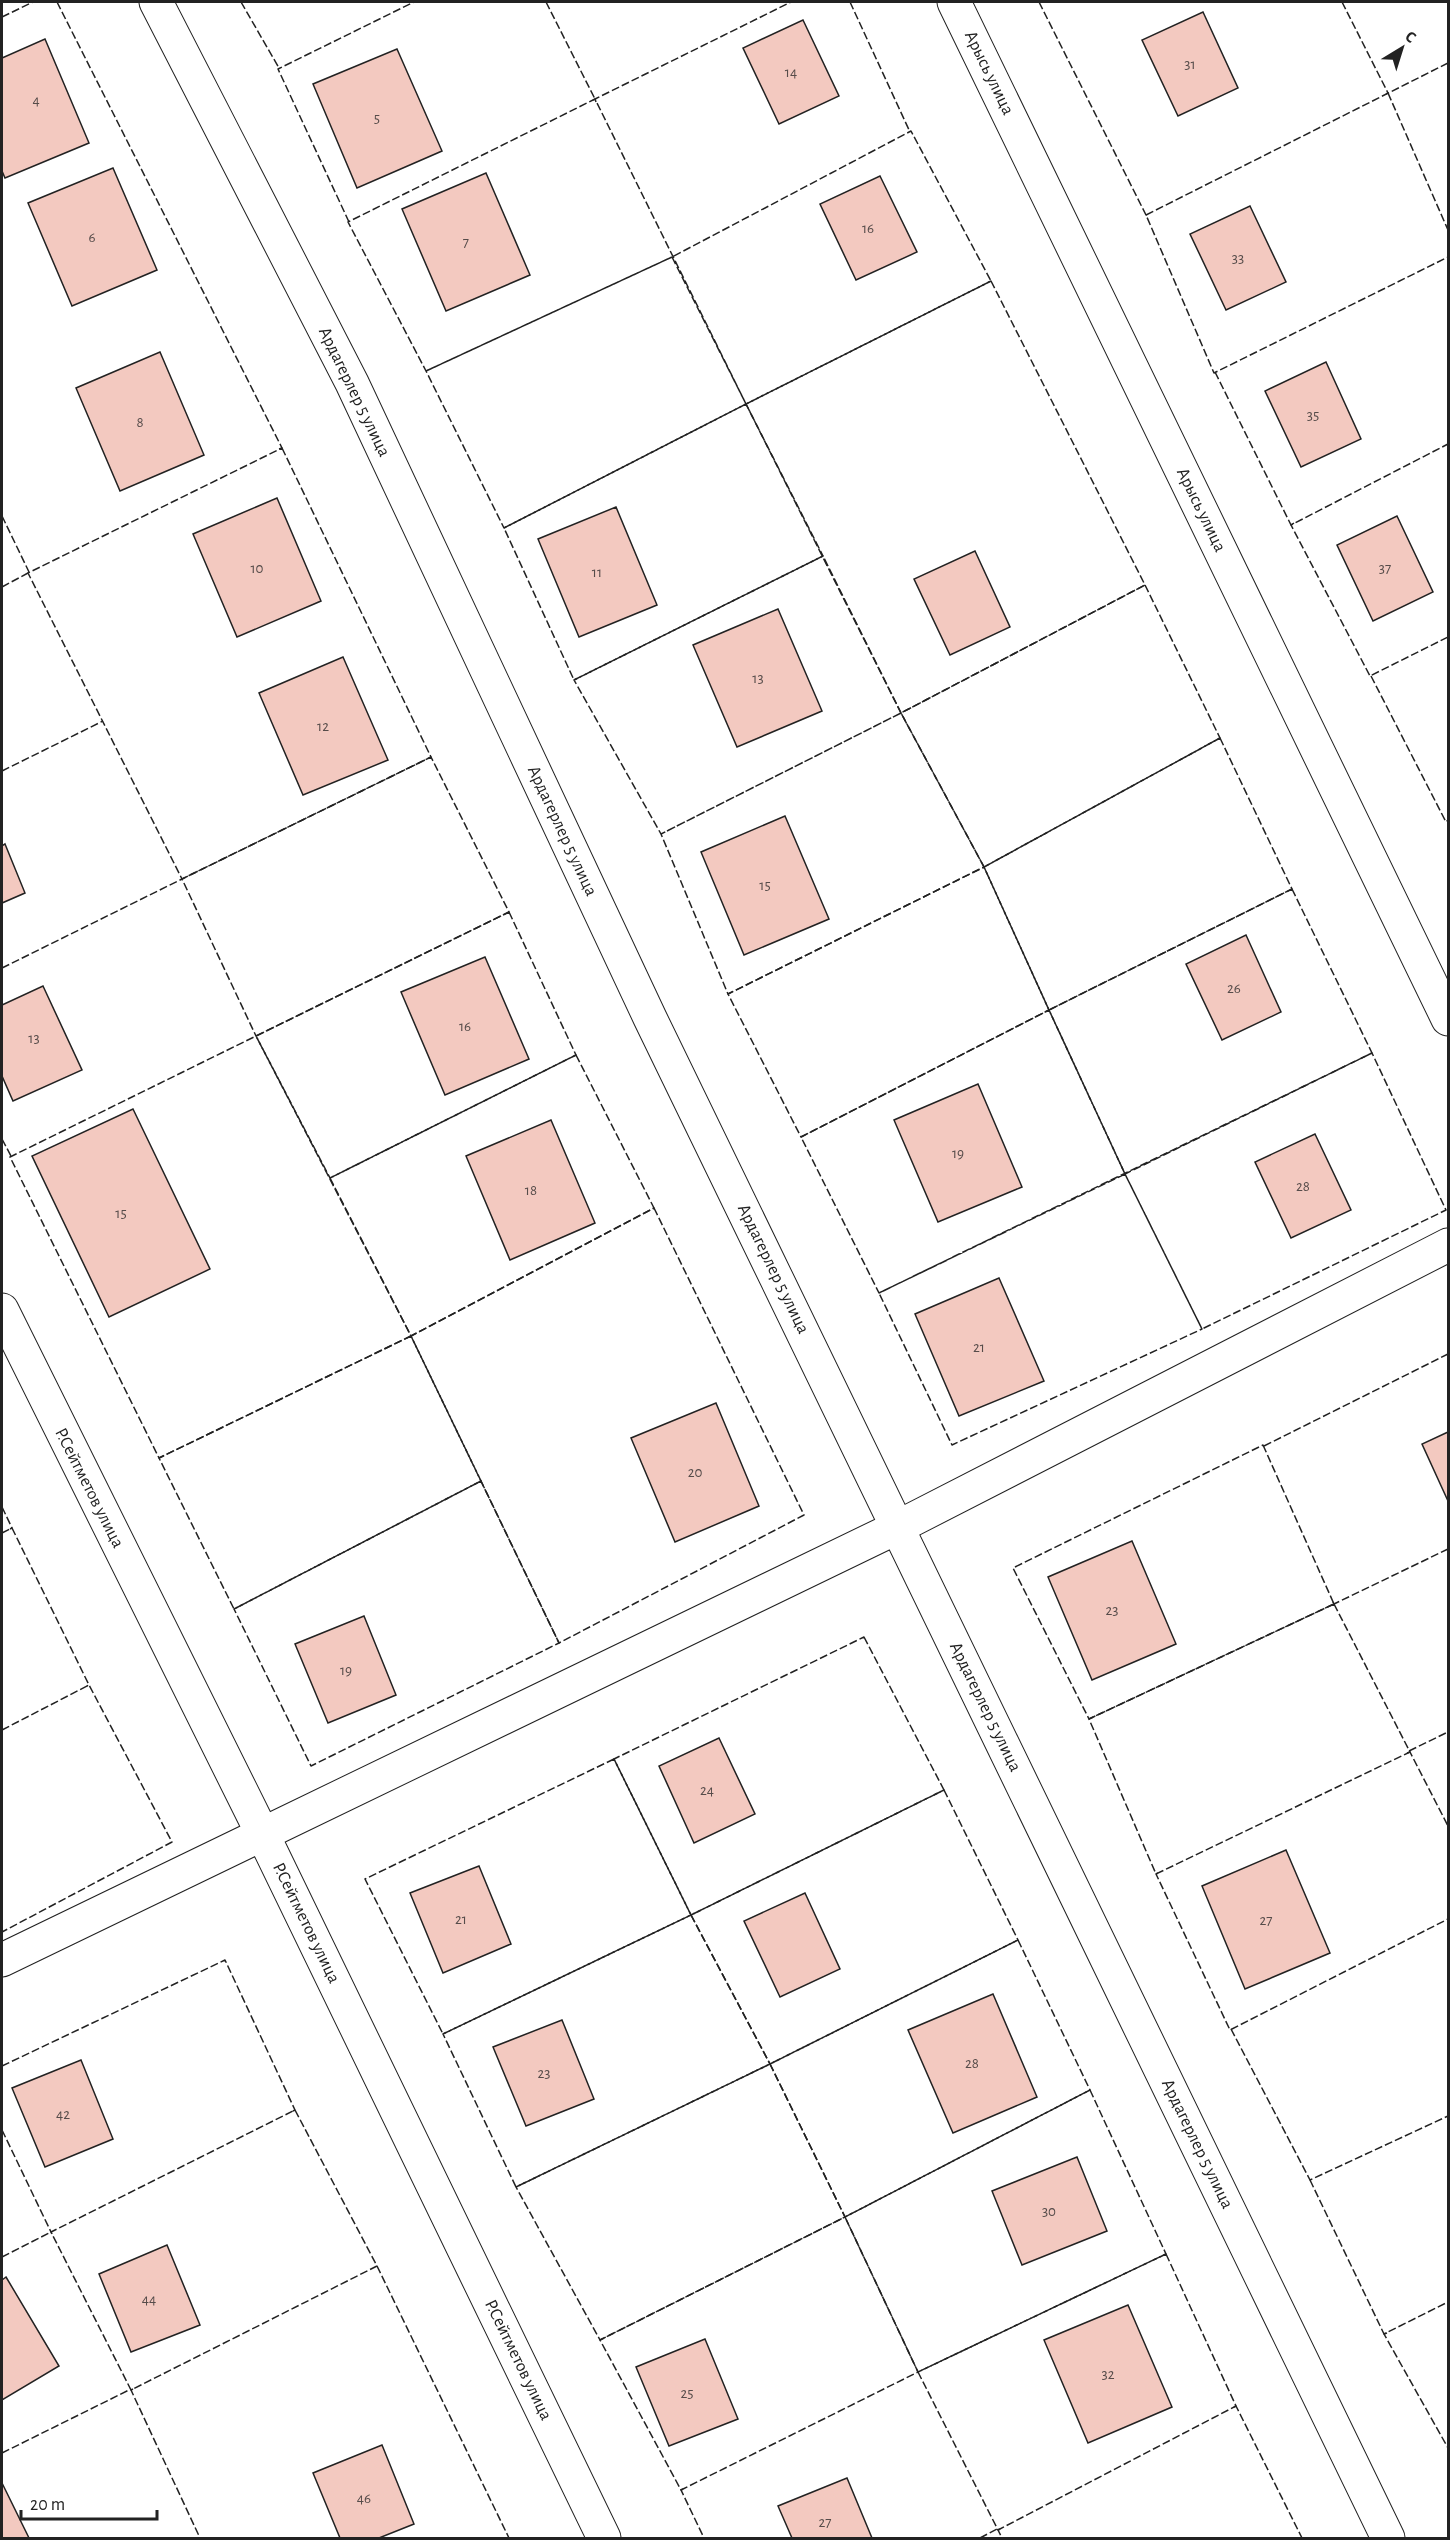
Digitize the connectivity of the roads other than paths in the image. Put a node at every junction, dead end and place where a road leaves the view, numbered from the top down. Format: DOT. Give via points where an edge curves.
graph roads {
  1 [pos="156,2"];
  2 [pos="954,2"];
  3 [pos="1449,1019"];
  4 [pos="1449,1245"];
  5 [pos="2,1310"];
  6 [pos="898,1527"];
  7 [pos="262,1833"];
  8 [pos="2,1960"];
  9 [pos="604,2538"];
  10 [pos="1388,2538"];
  1 -- 6 [label="street, Ардагерлер 5 улица" via="352,383 645,1007"];
  2 -- 3 [label="street, Арысь улица"];
  4 -- 6 [label="street"];
  5 -- 7 [label="street, Р.Сейтметов улица"];
  6 -- 7 [label="street"];
  6 -- 10 [label="street, Ардагерлер 5 улица"];
  7 -- 8 [label="street"];
  7 -- 9 [label="street, Р.Сейтметов улица"];
}
